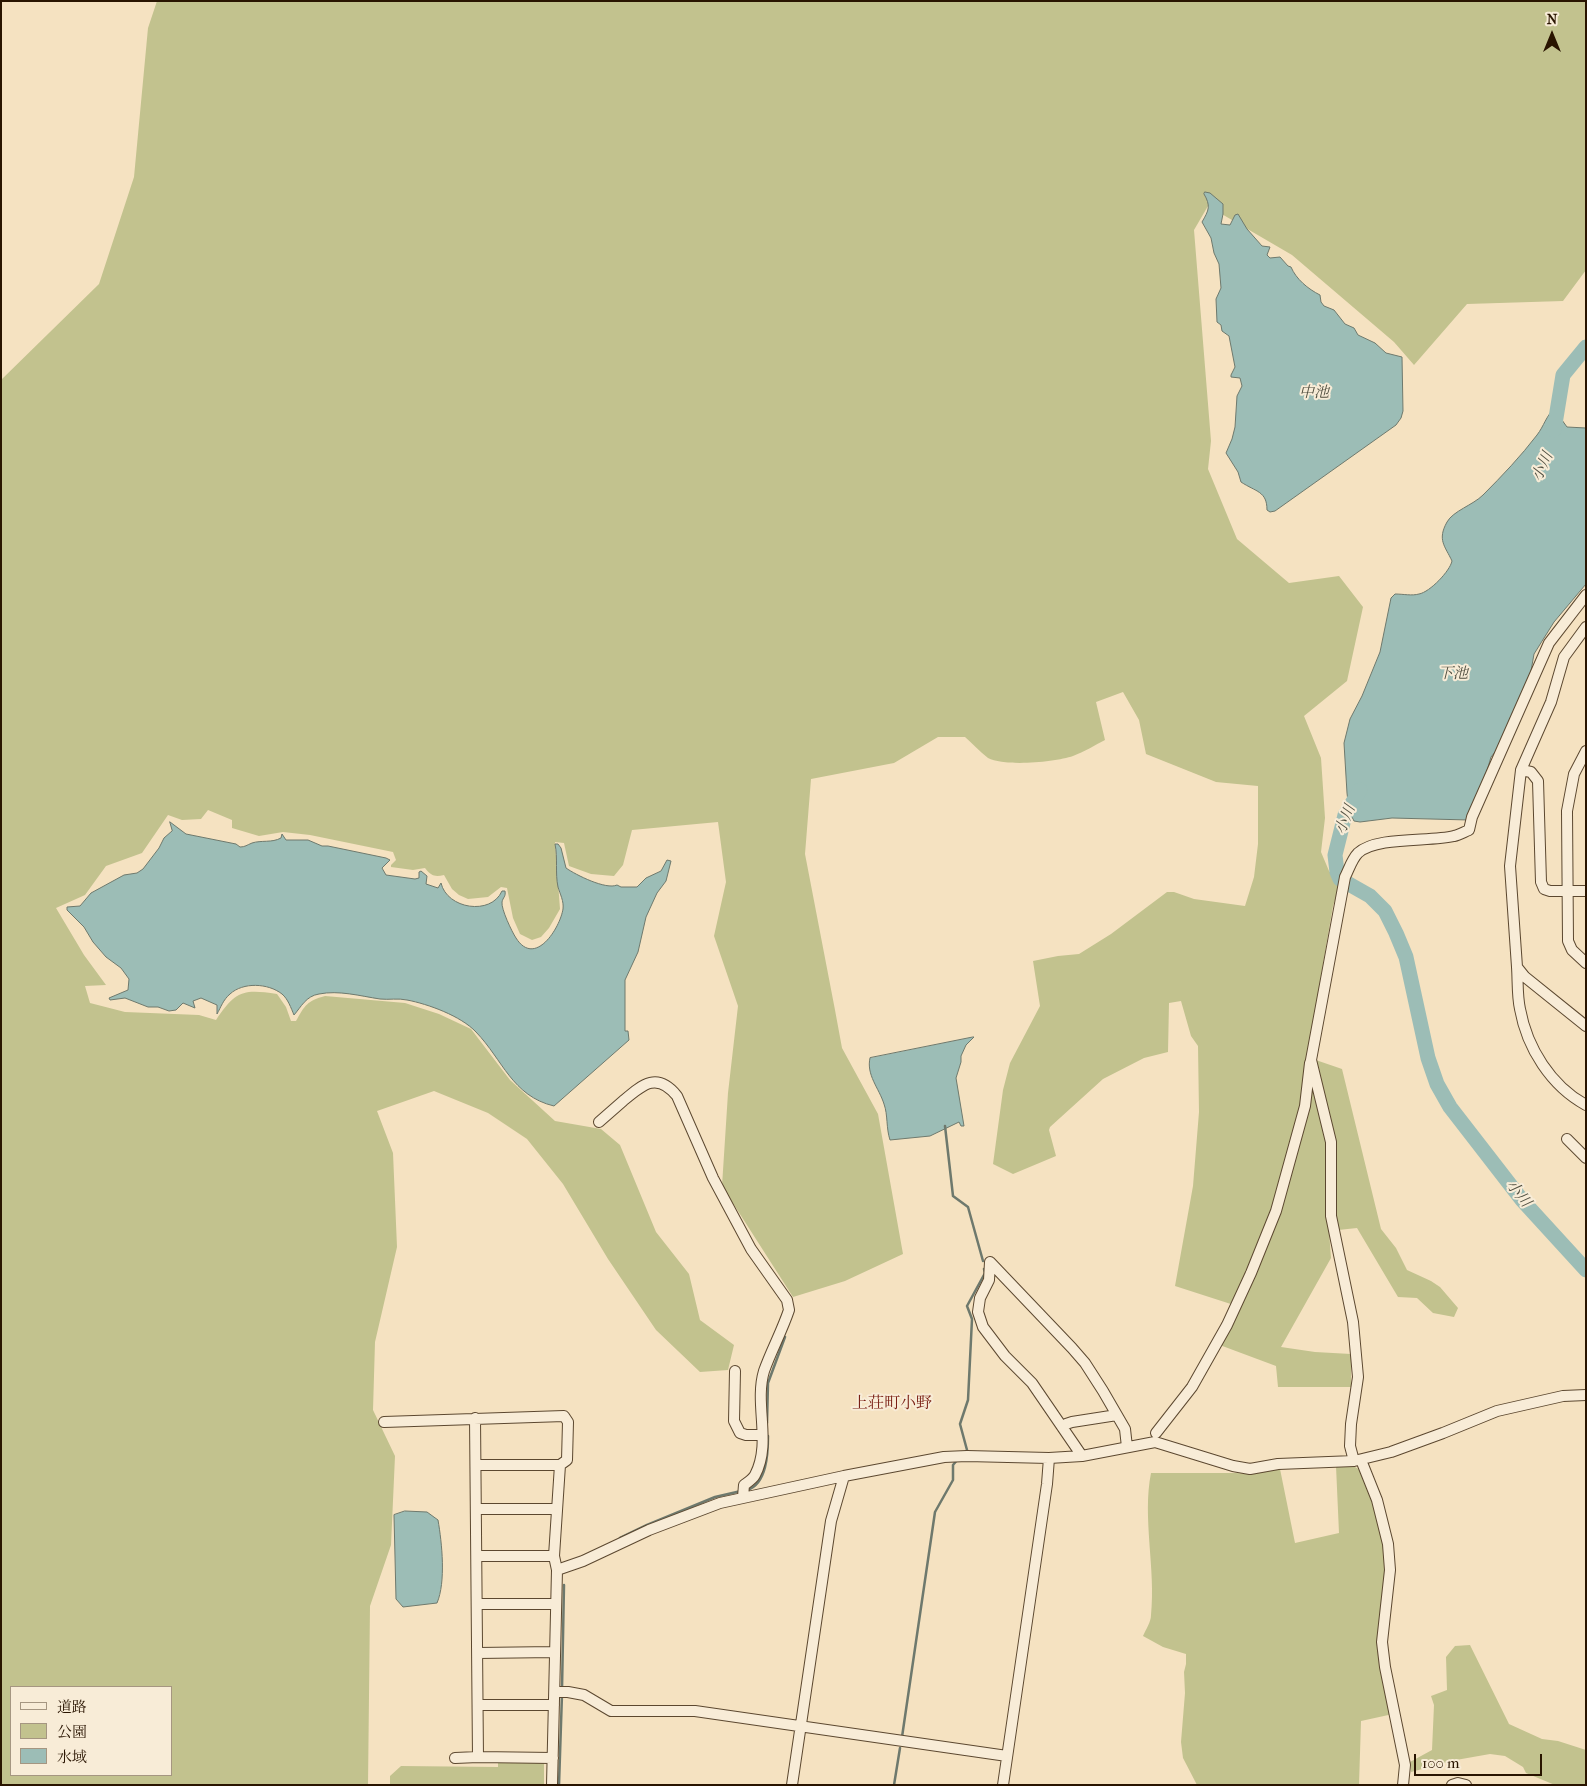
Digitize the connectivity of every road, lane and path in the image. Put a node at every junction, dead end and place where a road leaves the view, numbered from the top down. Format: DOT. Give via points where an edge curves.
graph roads {
  1 [pos="1586,595"];
  2 [pos="1586,627"];
  3 [pos="1586,751"];
  4 [pos="1522,770"];
  5 [pos="1568,891"];
  6 [pos="1586,892"];
  7 [pos="1586,963"];
  8 [pos="1517,967"];
  9 [pos="1584,1020"];
  10 [pos="1311,1060"];
  11 [pos="1586,1105"];
  12 [pos="599,1122"];
  13 [pos="1567,1139"];
  14 [pos="1586,1158"];
  15 [pos="981,1322"];
  16 [pos="735,1371"];
  17 [pos="1586,1395"];
  18 [pos="1117,1415"];
  19 [pos="475,1418"];
  20 [pos="384,1422"];
  21 [pos="1066,1424"];
  22 [pos="1156,1433"];
  23 [pos="762,1435"];
  24 [pos="1127,1447"];
  25 [pos="1080,1452"];
  26 [pos="1049,1458"];
  27 [pos="1357,1460"];
  28 [pos="476,1465"];
  29 [pos="560,1465"];
  30 [pos="844,1476"];
  31 [pos="744,1497"];
  32 [pos="477,1509"];
  33 [pos="557,1509"];
  34 [pos="478,1556"];
  35 [pos="554,1556"];
  36 [pos="557,1570"];
  37 [pos="478,1604"];
  38 [pos="556,1604"];
  39 [pos="554,1652"];
  40 [pos="478,1653"];
  41 [pos="555,1692"];
  42 [pos="478,1705"];
  43 [pos="554,1705"];
  44 [pos="800,1726"];
  45 [pos="1007,1756"];
  46 [pos="478,1757"];
  47 [pos="455,1758"];
  48 [pos="553,1758"];
  49 [pos="552,1785"];
  50 [pos="792,1785"];
  51 [pos="1003,1785"];
  52 [pos="1403,1785"];
  53 [pos="1452,1785"];
  54 [pos="1466,1785"];
  1 -- 10 [label="street" via="1550,643 1469,830 1454,836 1380,844 1360,851 1354,858 1345,877"];
  2 -- 4 [label="street" via="1564,657 1552,702"];
  3 -- 5 [label="street" via="1574,774 1567,810"];
  4 -- 5 [label="street" via="1531,772 1538,781 1541,882 1544,889"];
  4 -- 8 [label="street" via="1510,866"];
  5 -- 6 [label="street"];
  5 -- 7 [label="street" via="1568,941 1572,950"];
  8 -- 9 [label="street" via="1525,977"];
  8 -- 11 [label="street" via="1519,1007 1534,1051 1566,1091"];
  10 -- 22 [label="street" via="1305,1106 1276,1211 1251,1273 1228,1325 1192,1388"];
  10 -- 27 [label="street" via="1331,1142 1331,1216 1353,1322 1358,1377 1350,1446"];
  12 -- 23 [label="street" via="642,1084 661,1083 672,1090 751,1249 787,1300 789,1310 764,1372"];
  13 -- 14 [label="street"];
  15 -- 18 [label="street" via="978,1312 980,1298 989,1280 990,1262 1085,1363"];
  15 -- 21 [label="street" via="994,1332"];
  15 -- 25 [label="street" via="1004,1356 1032,1383"];
  16 -- 23 [label="street" via="734,1422 740,1433"];
  17 -- 27 [label="street" via="1563,1396 1498,1411 1391,1452"];
  18 -- 21 [label="street"];
  18 -- 24 [label="street" via="1125,1428"];
  19 -- 20 [label="street"];
  19 -- 28 [label="street"];
  19 -- 29 [label="street" via="564,1416 568,1422 567,1460"];
  21 -- 25 [label="street" via="1076,1438"];
  23 -- 31 [label="street" via="760,1461 755,1476 744,1485"];
  24 -- 25 [label="street"];
  24 -- 27 [label="street" via="1155,1442 1250,1469 1278,1464"];
  25 -- 26 [label="street"];
  26 -- 30 [label="street" via="944,1457"];
  26 -- 45 [label="street"];
  27 -- 52 [label="street" via="1377,1500 1388,1544 1390,1570 1382,1642 1406,1765"];
  28 -- 29 [label="street"];
  28 -- 32 [label="street"];
  29 -- 33 [label="street"];
  30 -- 31 [label="street"];
  30 -- 44 [label="street" via="831,1521"];
  31 -- 36 [label="street" via="649,1530"];
  32 -- 33 [label="street"];
  32 -- 34 [label="street"];
  33 -- 35 [label="street"];
  34 -- 35 [label="street"];
  34 -- 37 [label="street"];
  35 -- 36 [label="street"];
  36 -- 38 [label="street"];
  37 -- 38 [label="street"];
  37 -- 40 [label="street"];
  38 -- 39 [label="street"];
  39 -- 40 [label="street"];
  39 -- 41 [label="street"];
  40 -- 42 [label="street"];
  41 -- 43 [label="street"];
  41 -- 44 [label="street" via="584,1695 617,1712 695,1711"];
  42 -- 43 [label="street"];
  42 -- 46 [label="street"];
  43 -- 48 [label="street"];
  44 -- 45 [label="street"];
  44 -- 50 [label="street"];
  45 -- 51 [label="street"];
  46 -- 47 [label="street"];
  46 -- 48 [label="street"];
  48 -- 49 [label="street"];
  53 -- 54 [label="street"];
}
